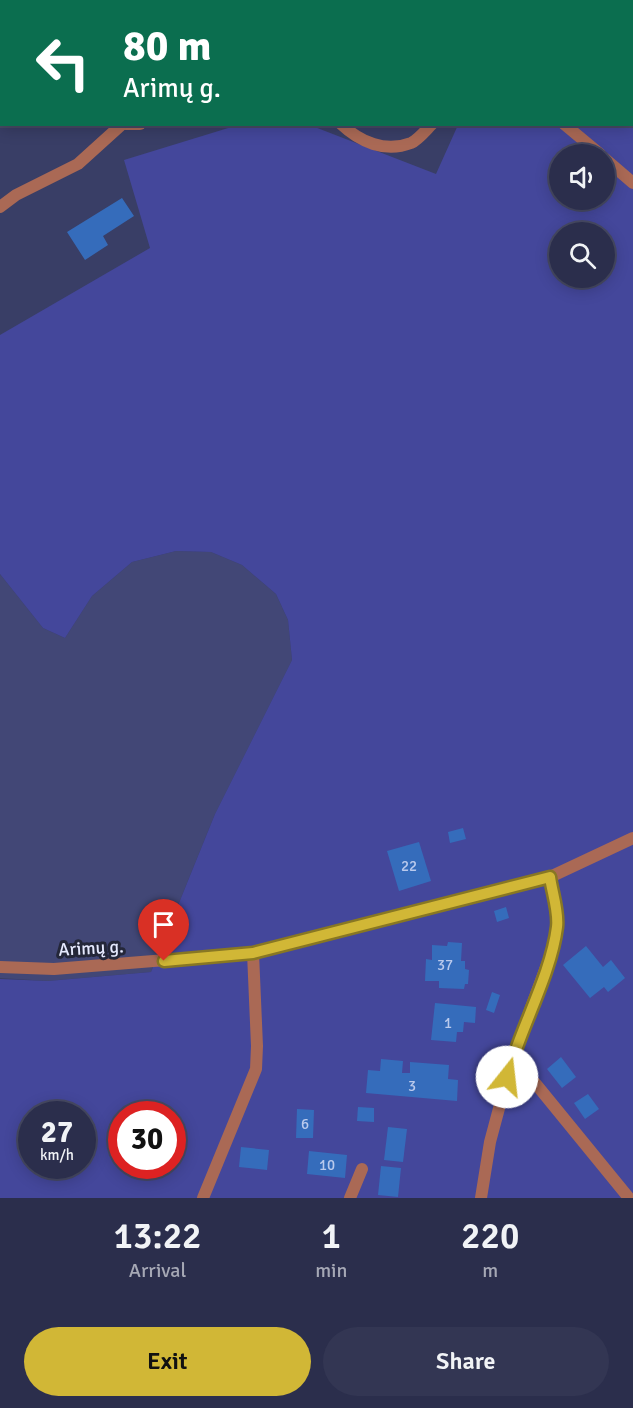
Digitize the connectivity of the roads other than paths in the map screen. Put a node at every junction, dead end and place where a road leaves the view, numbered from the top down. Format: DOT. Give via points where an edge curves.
graph roads {
  1 [pos="116,126"];
  2 [pos="344,126"];
  3 [pos="430,126"];
  4 [pos="566,126"];
  5 [pos="588,144"];
  6 [pos="615,167"];
  7 [pos="633,183"];
  8 [pos="0,207"];
  9 [pos="633,838"];
  10 [pos="550,877"];
  11 [pos="253,953"];
  12 [pos="0,967"];
  13 [pos="513,1056"];
  14 [pos="362,1169"];
  15 [pos="203,1198"];
  16 [pos="350,1198"];
  17 [pos="482,1198"];
  18 [pos="629,1198"];
  1 -- 8 [label="street" via="78,164"];
  2 -- 3 [label="street" via="371,144 389,148 412,142"];
  4 -- 5 [label="street"];
  6 -- 7 [label="street"];
  9 -- 10 [label="street, Arimų g."];
  10 -- 11 [label="street, Arimų g."];
  10 -- 13 [label="street" via="558,926"];
  11 -- 12 [label="street, Arimų g." via="54,969"];
  11 -- 15 [label="street" via="256,1068"];
  13 -- 17 [label="street" via="490,1142"];
  13 -- 18 [label="street"];
  14 -- 16 [label="street"];
}
